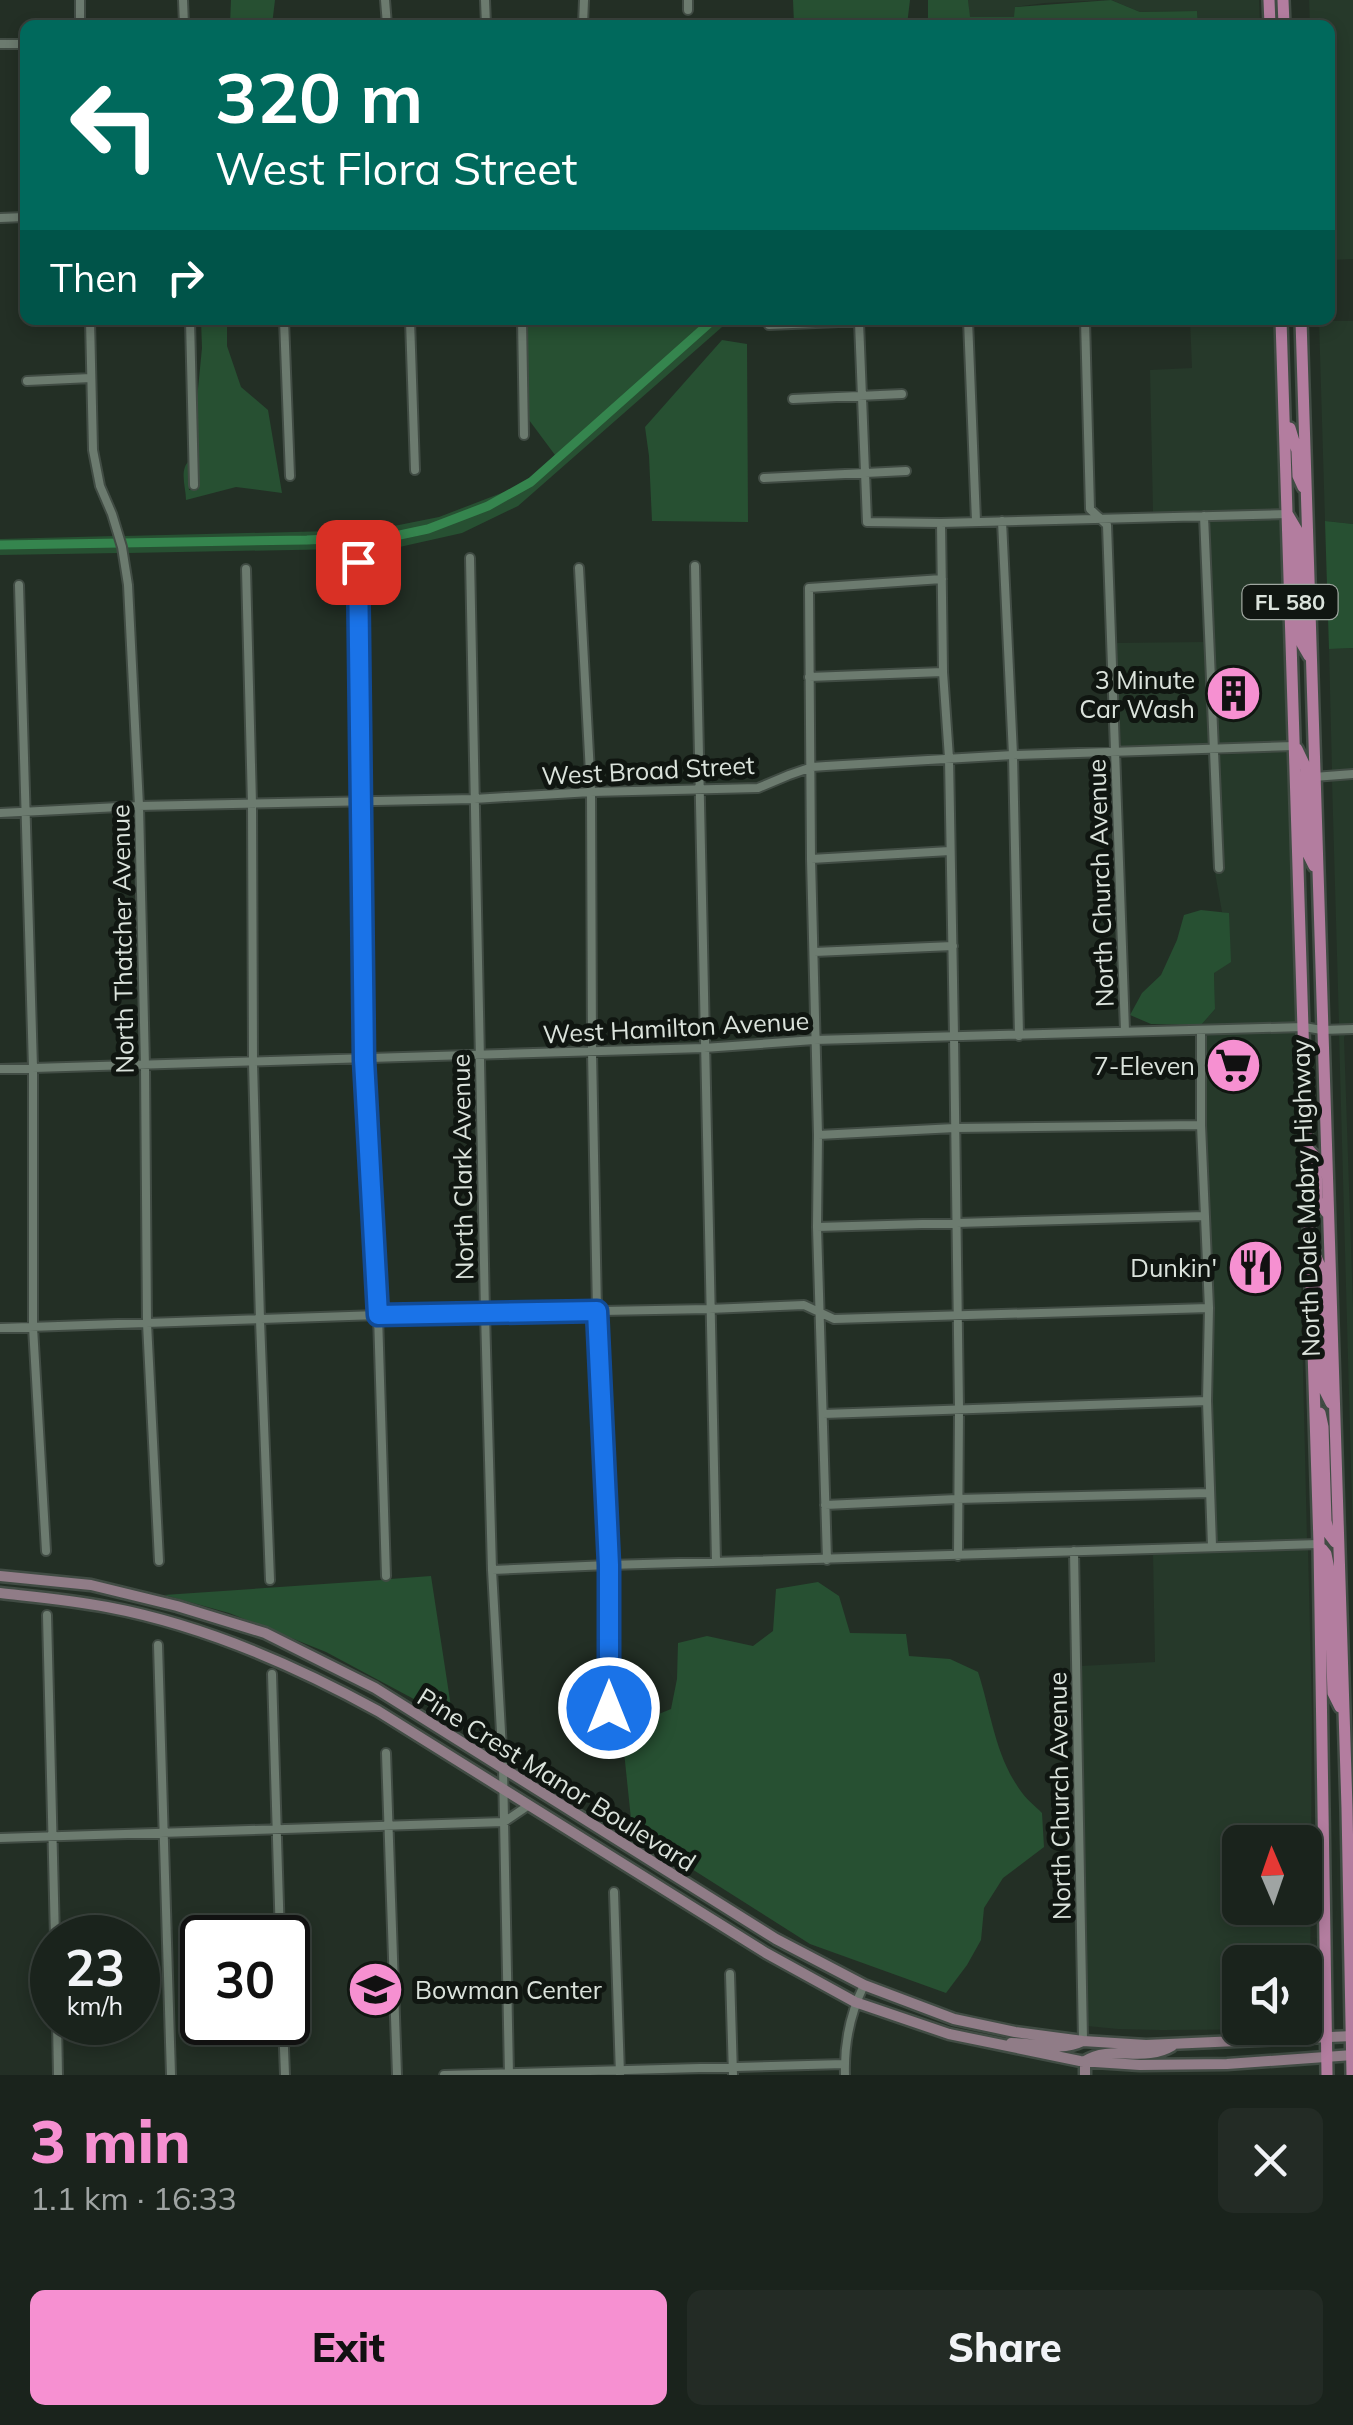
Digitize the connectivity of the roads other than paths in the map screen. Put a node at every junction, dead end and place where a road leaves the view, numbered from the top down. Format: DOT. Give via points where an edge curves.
graph roads {
  1 [pos="90,325"];
  2 [pos="190,325"];
  3 [pos="284,325"];
  4 [pos="410,325"];
  5 [pos="522,325"];
  6 [pos="859,325"];
  7 [pos="968,325"];
  8 [pos="1085,325"];
  9 [pos="1281,325"];
  10 [pos="1300,325"];
  11 [pos="92,378"];
  12 [pos="27,381"];
  13 [pos="902,394"];
  14 [pos="862,398"];
  15 [pos="793,399"];
  16 [pos="1284,414"];
  17 [pos="524,435"];
  18 [pos="415,470"];
  19 [pos="906,471"];
  20 [pos="864,473"];
  21 [pos="290,476"];
  22 [pos="764,478"];
  23 [pos="194,485"];
  24 [pos="1306,490"];
  25 [pos="1288,514"];
  26 [pos="1204,516"];
  27 [pos="1100,518"];
  28 [pos="1002,520"];
  29 [pos="976,522"];
  30 [pos="941,523"];
  31 [pos="470,558"];
  32 [pos="358,562"];
  33 [pos="695,566"];
  34 [pos="579,568"];
  35 [pos="246,569"];
  36 [pos="942,580"];
  37 [pos="19,585"];
  38 [pos="1311,660"];
  39 [pos="943,672"];
  40 [pos="809,677"];
  41 [pos="1294,746"];
  42 [pos="1214,750"];
  43 [pos="1116,752"];
  44 [pos="1013,754"];
  45 [pos="949,758"];
  46 [pos="812,768"];
  47 [pos="1353,774"];
  48 [pos="1314,777"];
  49 [pos="701,790"];
  50 [pos="592,792"];
  51 [pos="474,799"];
  52 [pos="362,802"];
  53 [pos="252,804"];
  54 [pos="139,806"];
  55 [pos="0,812"];
  56 [pos="26,812"];
  57 [pos="950,851"];
  58 [pos="812,859"];
  59 [pos="1219,868"];
  60 [pos="1318,875"];
  61 [pos="953,946"];
  62 [pos="814,952"];
  63 [pos="1304,1027"];
  64 [pos="1353,1028"];
  65 [pos="1201,1030"];
  66 [pos="1322,1030"];
  67 [pos="1124,1031"];
  68 [pos="954,1036"];
  69 [pos="1019,1036"];
  70 [pos="814,1040"];
  71 [pos="704,1048"];
  72 [pos="592,1052"];
  73 [pos="479,1056"];
  74 [pos="364,1060"];
  75 [pos="253,1063"];
  76 [pos="145,1066"];
  77 [pos="33,1068"];
  78 [pos="0,1069"];
  79 [pos="1201,1125"];
  80 [pos="955,1128"];
  81 [pos="818,1135"];
  82 [pos="1307,1148"];
  83 [pos="1328,1214"];
  84 [pos="1205,1216"];
  85 [pos="956,1224"];
  86 [pos="817,1227"];
  87 [pos="1310,1243"];
  88 [pos="1209,1308"];
  89 [pos="710,1309"];
  90 [pos="597,1311"];
  91 [pos="820,1312"];
  92 [pos="485,1313"];
  93 [pos="957,1314"];
  94 [pos="378,1315"];
  95 [pos="260,1320"];
  96 [pos="147,1323"];
  97 [pos="33,1327"];
  98 [pos="0,1328"];
  99 [pos="1314,1394"];
  100 [pos="1207,1401"];
  101 [pos="1333,1407"];
  102 [pos="960,1409"];
  103 [pos="823,1414"];
  104 [pos="1210,1493"];
  105 [pos="957,1498"];
  106 [pos="825,1504"];
  107 [pos="1319,1544"];
  108 [pos="1337,1544"];
  109 [pos="1353,1544"];
  110 [pos="1212,1546"];
  111 [pos="46,1551"];
  112 [pos="1074,1551"];
  113 [pos="958,1556"];
  114 [pos="827,1560"];
  115 [pos="160,1561"];
  116 [pos="716,1562"];
  117 [pos="609,1565"];
  118 [pos="492,1570"];
  119 [pos="0,1576"];
  120 [pos="386,1576"];
  121 [pos="270,1580"];
  122 [pos="0,1593"];
  123 [pos="47,1615"];
  124 [pos="158,1644"];
  125 [pos="272,1674"];
  126 [pos="609,1708"];
  127 [pos="1342,1710"];
  128 [pos="386,1754"];
  129 [pos="503,1768"];
  130 [pos="503,1788"];
  131 [pos="530,1804"];
  132 [pos="1350,1808"];
  133 [pos="504,1822"];
  134 [pos="389,1826"];
  135 [pos="277,1829"];
  136 [pos="164,1833"];
  137 [pos="53,1836"];
  138 [pos="0,1838"];
  139 [pos="614,1892"];
  140 [pos="55,1915"];
  141 [pos="279,1915"];
  142 [pos="730,1974"];
  143 [pos="864,1985"];
  144 [pos="856,2002"];
  145 [pos="1352,2036"];
  146 [pos="1326,2037"];
  147 [pos="1084,2040"];
  148 [pos="990,2043"];
  149 [pos="1176,2044"];
  150 [pos="57,2045"];
  151 [pos="284,2045"];
  152 [pos="1352,2055"];
  153 [pos="1327,2057"];
  154 [pos="1085,2061"];
  155 [pos="844,2064"];
  156 [pos="733,2071"];
  157 [pos="620,2072"];
  158 [pos="509,2074"];
  159 [pos="58,2075"];
  160 [pos="171,2075"];
  161 [pos="285,2075"];
  162 [pos="396,2075"];
  163 [pos="444,2075"];
  164 [pos="845,2075"];
  165 [pos="1085,2075"];
  166 [pos="1327,2075"];
  167 [pos="1352,2075"];
  1 -- 11 [label="street, North Thatcher Avenue"];
  2 -- 23 [label="street"];
  3 -- 21 [label="street"];
  4 -- 18 [label="street"];
  5 -- 17 [label="street"];
  6 -- 14 [label="street"];
  7 -- 29 [label="street"];
  8 -- 27 [label="street, North Church Avenue" via="1090,509"];
  9 -- 16 [label="main road, North Dale Mabry Highway / FL 580"];
  10 -- 24 [label="main road, North Dale Mabry Highway / FL 580"];
  11 -- 12 [label="street"];
  11 -- 54 [label="street, North Thatcher Avenue" via="100,486 128,585"];
  13 -- 14 [label="street"];
  14 -- 15 [label="street"];
  14 -- 20 [label="street"];
  16 -- 24 [label="main road"];
  16 -- 25 [label="main road, North Dale Mabry Highway / FL 580"];
  19 -- 20 [label="street"];
  20 -- 22 [label="street"];
  20 -- 30 [label="street" via="866,522"];
  24 -- 38 [label="main road, North Dale Mabry Highway / FL 580"];
  25 -- 26 [label="street"];
  25 -- 38 [label="main road" via="1298,532 1302,644"];
  25 -- 41 [label="main road, North Dale Mabry Highway / FL 580"];
  26 -- 27 [label="street"];
  26 -- 42 [label="street"];
  27 -- 28 [label="street"];
  27 -- 43 [label="street, North Church Avenue" via="1107,525"];
  28 -- 29 [label="street"];
  28 -- 44 [label="street"];
  29 -- 30 [label="street"];
  30 -- 36 [label="street"];
  31 -- 51 [label="street, North Clark Avenue"];
  32 -- 52 [label="street"];
  33 -- 49 [label="street"];
  34 -- 50 [label="street"];
  35 -- 53 [label="street"];
  36 -- 39 [label="street"];
  36 -- 40 [label="street" via="809,588"];
  37 -- 56 [label="street"];
  38 -- 48 [label="main road, North Dale Mabry Highway / FL 580"];
  39 -- 40 [label="street"];
  39 -- 45 [label="street"];
  40 -- 46 [label="street"];
  41 -- 42 [label="street, West Broad Street"];
  41 -- 60 [label="main road" via="1306,768 1307,852"];
  41 -- 63 [label="main road, North Dale Mabry Highway / FL 580"];
  42 -- 43 [label="street, West Broad Street"];
  42 -- 59 [label="street"];
  43 -- 44 [label="street, West Broad Street"];
  43 -- 67 [label="street, North Church Avenue"];
  44 -- 45 [label="street, West Broad Street"];
  44 -- 69 [label="street"];
  45 -- 46 [label="street, West Broad Street"];
  45 -- 57 [label="street"];
  46 -- 49 [label="street, West Broad Street" via="758,788"];
  46 -- 58 [label="street"];
  47 -- 48 [label="street"];
  48 -- 60 [label="main road, North Dale Mabry Highway / FL 580"];
  49 -- 50 [label="street, West Broad Street"];
  49 -- 71 [label="street"];
  50 -- 51 [label="street, West Broad Street"];
  50 -- 72 [label="street"];
  51 -- 52 [label="street, West Broad Street"];
  51 -- 73 [label="street, North Clark Avenue"];
  52 -- 53 [label="street, West Broad Street"];
  52 -- 74 [label="street"];
  53 -- 54 [label="street, West Broad Street"];
  53 -- 75 [label="street"];
  54 -- 56 [label="street, West Broad Street"];
  54 -- 76 [label="street, North Thatcher Avenue"];
  55 -- 56 [label="street, West Broad Street"];
  56 -- 77 [label="street"];
  57 -- 58 [label="street"];
  57 -- 61 [label="street"];
  58 -- 62 [label="street"];
  60 -- 66 [label="main road, North Dale Mabry Highway / FL 580"];
  61 -- 62 [label="street"];
  61 -- 68 [label="street"];
  62 -- 70 [label="street"];
  63 -- 65 [label="street, West Hamilton Avenue"];
  63 -- 66 [label="street, West Hamilton Avenue"];
  63 -- 82 [label="main road, North Dale Mabry Highway / FL 580"];
  64 -- 66 [label="street, West Hamilton Avenue"];
  65 -- 67 [label="street, West Hamilton Avenue"];
  65 -- 79 [label="street"];
  66 -- 83 [label="main road, North Dale Mabry Highway / FL 580"];
  67 -- 69 [label="street, West Hamilton Avenue"];
  68 -- 69 [label="street, West Hamilton Avenue"];
  68 -- 70 [label="street, West Hamilton Avenue"];
  68 -- 80 [label="street"];
  70 -- 71 [label="street, West Hamilton Avenue"];
  70 -- 81 [label="street"];
  71 -- 72 [label="street, West Hamilton Avenue"];
  71 -- 89 [label="street"];
  72 -- 73 [label="street, West Hamilton Avenue"];
  72 -- 90 [label="street"];
  73 -- 74 [label="street, West Hamilton Avenue"];
  73 -- 92 [label="street, North Clark Avenue"];
  74 -- 75 [label="street, West Hamilton Avenue"];
  74 -- 94 [label="street"];
  75 -- 76 [label="street, West Hamilton Avenue"];
  75 -- 95 [label="street"];
  76 -- 77 [label="street, West Hamilton Avenue"];
  76 -- 96 [label="street, North Thatcher Avenue"];
  77 -- 78 [label="street, West Hamilton Avenue"];
  77 -- 97 [label="street"];
  79 -- 80 [label="street"];
  79 -- 84 [label="street"];
  80 -- 81 [label="street"];
  80 -- 85 [label="street"];
  81 -- 86 [label="street"];
  82 -- 83 [label="main road" via="1316,1158 1317,1200"];
  82 -- 87 [label="main road, North Dale Mabry Highway / FL 580"];
  83 -- 101 [label="main road, North Dale Mabry Highway / FL 580"];
  84 -- 85 [label="street"];
  84 -- 88 [label="street"];
  85 -- 86 [label="street"];
  85 -- 93 [label="street"];
  86 -- 91 [label="street"];
  87 -- 99 [label="main road, North Dale Mabry Highway / FL 580"];
  87 -- 101 [label="main road" via="1320,1266 1323,1387"];
  88 -- 93 [label="street"];
  88 -- 100 [label="street"];
  89 -- 90 [label="street"];
  89 -- 91 [label="street" via="804,1304"];
  89 -- 116 [label="street"];
  90 -- 92 [label="street"];
  90 -- 117 [label="street"];
  91 -- 93 [label="street" via="834,1319"];
  91 -- 103 [label="street"];
  92 -- 94 [label="street"];
  92 -- 118 [label="street, North Clark Avenue"];
  93 -- 102 [label="street"];
  94 -- 95 [label="street"];
  94 -- 120 [label="street"];
  95 -- 96 [label="street"];
  95 -- 121 [label="street"];
  96 -- 97 [label="street"];
  96 -- 115 [label="street, North Thatcher Avenue"];
  97 -- 98 [label="street"];
  97 -- 111 [label="street"];
  99 -- 107 [label="main road, North Dale Mabry Highway / FL 580"];
  99 -- 108 [label="main road" via="1323,1427 1326,1520"];
  100 -- 102 [label="street"];
  100 -- 104 [label="street"];
  101 -- 108 [label="main road, North Dale Mabry Highway / FL 580"];
  102 -- 103 [label="street"];
  102 -- 105 [label="street"];
  103 -- 106 [label="street"];
  104 -- 105 [label="street"];
  104 -- 110 [label="street"];
  105 -- 106 [label="street"];
  105 -- 113 [label="street"];
  106 -- 114 [label="street"];
  107 -- 110 [label="street"];
  107 -- 127 [label="main road" via="1329,1569 1333,1693"];
  107 -- 146 [label="main road, North Dale Mabry Highway / FL 580"];
  108 -- 109 [label="street"];
  108 -- 127 [label="main road, North Dale Mabry Highway / FL 580"];
  110 -- 112 [label="street"];
  112 -- 113 [label="street"];
  112 -- 147 [label="street, North Church Avenue"];
  113 -- 114 [label="street"];
  114 -- 116 [label="street"];
  116 -- 117 [label="street"];
  117 -- 118 [label="street"];
  117 -- 126 [label="street"];
  118 -- 129 [label="street, North Clark Avenue"];
  119 -- 129 [label="main road, Pine Crest Manor Boulevard" via="91,1585 265,1632 374,1688"];
  122 -- 130 [label="main road, Pine Crest Manor Boulevard" via="143,1615 259,1652 321,1679"];
  123 -- 137 [label="street"];
  124 -- 136 [label="street"];
  125 -- 135 [label="street"];
  127 -- 132 [label="main road, North Dale Mabry Highway / FL 580"];
  128 -- 134 [label="street"];
  129 -- 130 [label="street, North Clark Avenue"];
  129 -- 143 [label="main road, Pine Crest Manor Boulevard" via="776,1939"];
  130 -- 131 [label="main road, Pine Crest Manor Boulevard"];
  130 -- 133 [label="street, North Clark Avenue"];
  131 -- 133 [label="street"];
  131 -- 144 [label="main road, Pine Crest Manor Boulevard"];
  132 -- 145 [label="main road, North Dale Mabry Highway / FL 580"];
  133 -- 134 [label="street"];
  133 -- 158 [label="street, North Clark Avenue"];
  134 -- 135 [label="street"];
  134 -- 162 [label="street"];
  135 -- 136 [label="street"];
  135 -- 141 [label="street"];
  136 -- 137 [label="street"];
  136 -- 160 [label="street"];
  137 -- 138 [label="street"];
  137 -- 140 [label="street"];
  139 -- 157 [label="street"];
  142 -- 156 [label="street"];
  143 -- 144 [label="street"];
  143 -- 147 [label="main road, Pine Crest Manor Boulevard" via="954,2019"];
  144 -- 148 [label="main road, Pine Crest Manor Boulevard"];
  144 -- 155 [label="street"];
  145 -- 146 [label="main road, Pine Crest Manor Boulevard"];
  145 -- 152 [label="main road, North Dale Mabry Highway / FL 580"];
  146 -- 149 [label="main road, Pine Crest Manor Boulevard"];
  146 -- 153 [label="main road, North Dale Mabry Highway / FL 580"];
  147 -- 148 [label="main road, Pine Crest Manor Boulevard" via="1061,2048"];
  147 -- 149 [label="main road, Pine Crest Manor Boulevard"];
  148 -- 154 [label="main road, Pine Crest Manor Boulevard"];
  149 -- 154 [label="main road, Pine Crest Manor Boulevard" via="1153,2054 1098,2054"];
  150 -- 159 [label="street"];
  151 -- 161 [label="street"];
  152 -- 153 [label="main road, Pine Crest Manor Boulevard"];
  152 -- 167 [label="main road, North Dale Mabry Highway / FL 580"];
  153 -- 154 [label="main road, Pine Crest Manor Boulevard" via="1227,2064"];
  153 -- 166 [label="main road, North Dale Mabry Highway / FL 580"];
  154 -- 165 [label="main road"];
  155 -- 156 [label="street"];
  155 -- 164 [label="street"];
  156 -- 157 [label="street"];
  157 -- 158 [label="street"];
  158 -- 163 [label="street"];
}
